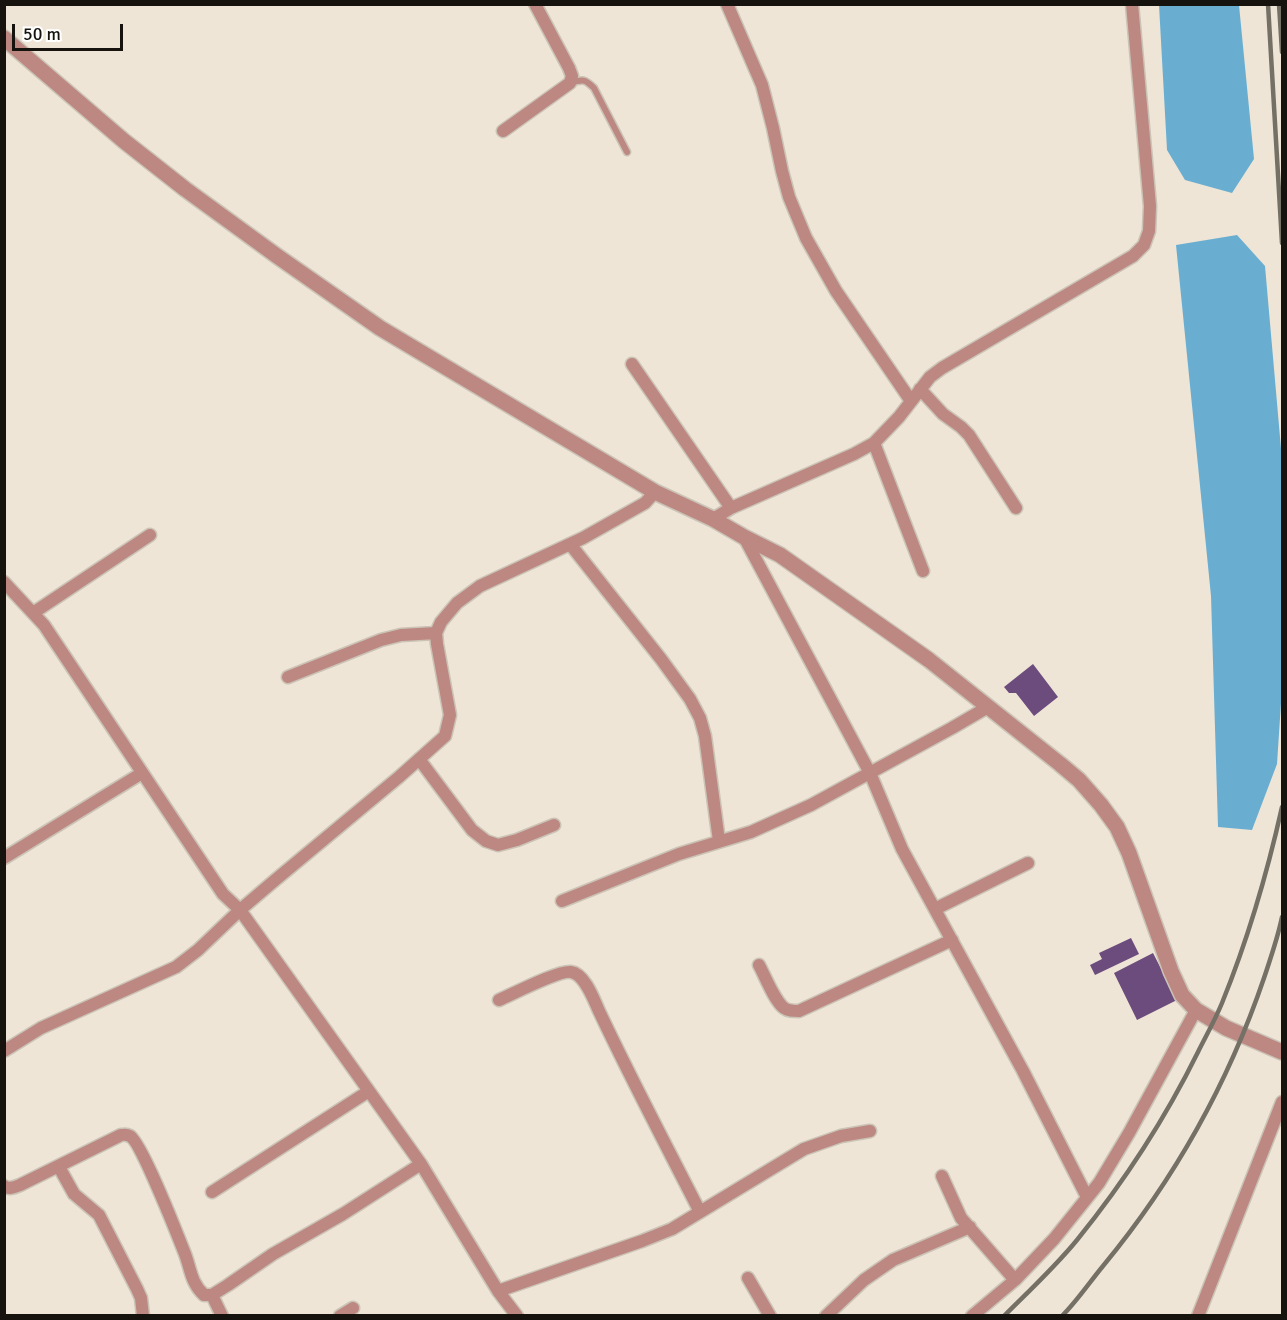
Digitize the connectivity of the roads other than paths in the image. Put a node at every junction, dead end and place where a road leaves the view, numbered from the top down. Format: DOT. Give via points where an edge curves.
graph roads {
  1 [pos="535,4"];
  2 [pos="727,4"];
  3 [pos="1132,4"];
  4 [pos="4,38"];
  5 [pos="570,83"];
  6 [pos="503,131"];
  7 [pos="627,152"];
  8 [pos="632,364"];
  9 [pos="920,389"];
  10 [pos="911,401"];
  11 [pos="874,443"];
  12 [pos="655,492"];
  13 [pos="731,508"];
  14 [pos="1016,508"];
  15 [pos="713,519"];
  16 [pos="150,535"];
  17 [pos="744,537"];
  18 [pos="570,544"];
  19 [pos="923,571"];
  20 [pos="4,582"];
  21 [pos="33,613"];
  22 [pos="436,633"];
  23 [pos="288,677"];
  24 [pos="988,707"];
  25 [pos="419,759"];
  26 [pos="142,773"];
  27 [pos="870,773"];
  28 [pos="554,825"];
  29 [pos="719,841"];
  30 [pos="4,858"];
  31 [pos="1028,863"];
  32 [pos="562,901"];
  33 [pos="935,909"];
  34 [pos="240,910"];
  35 [pos="952,940"];
  36 [pos="759,965"];
  37 [pos="499,1000"];
  38 [pos="1196,1010"];
  39 [pos="6,1047"];
  40 [pos="1282,1052"];
  41 [pos="369,1090"];
  42 [pos="1282,1102"];
  43 [pos="870,1131"];
  44 [pos="421,1164"];
  45 [pos="59,1167"];
  46 [pos="942,1176"];
  47 [pos="4,1186"];
  48 [pos="212,1192"];
  49 [pos="1087,1197"];
  50 [pos="700,1212"];
  51 [pos="970,1227"];
  52 [pos="748,1278"];
  53 [pos="1015,1280"];
  54 [pos="498,1291"];
  55 [pos="212,1295"];
  56 [pos="352,1308"];
  57 [pos="143,1316"];
  58 [pos="222,1316"];
  59 [pos="340,1316"];
  60 [pos="517,1316"];
  61 [pos="770,1316"];
  62 [pos="826,1316"];
  63 [pos="972,1316"];
  64 [pos="1198,1316"];
  1 -- 5 [label="street" via="569,68"];
  2 -- 10 [label="street" via="762,85 784,180 806,238 836,291"];
  3 -- 9 [label="street" via="1150,206 1144,245 1133,256 952,360"];
  4 -- 12 [label="street" via="124,141 361,315"];
  5 -- 6 [label="street"];
  5 -- 7 [label="lane" via="581,80 594,88"];
  8 -- 13 [label="street"];
  9 -- 10 [label="street"];
  9 -- 14 [label="street" via="969,435"];
  10 -- 11 [label="street"];
  11 -- 13 [label="street"];
  11 -- 19 [label="street"];
  12 -- 15 [label="street"];
  12 -- 18 [label="street" via="645,503"];
  13 -- 15 [label="street"];
  15 -- 17 [label="street"];
  16 -- 21 [label="street"];
  17 -- 24 [label="street" via="780,555 929,660"];
  17 -- 27 [label="street"];
  18 -- 22 [label="street" via="480,586 457,603"];
  18 -- 29 [label="street" via="661,659 700,718"];
  20 -- 21 [label="street"];
  21 -- 26 [label="street" via="45,625"];
  22 -- 23 [label="street" via="381,640"];
  22 -- 25 [label="street" via="450,715 445,736"];
  24 -- 27 [label="street"];
  24 -- 38 [label="street" via="1078,780 1117,827 1171,970 1182,995"];
  25 -- 28 [label="street" via="472,830 486,841 498,845"];
  25 -- 34 [label="street"];
  26 -- 30 [label="street"];
  26 -- 34 [label="street" via="223,894"];
  27 -- 29 [label="street" via="803,809"];
  27 -- 33 [label="street" via="902,849"];
  29 -- 32 [label="street"];
  31 -- 33 [label="street"];
  33 -- 35 [label="street"];
  34 -- 39 [label="street" via="176,967"];
  34 -- 41 [label="street"];
  35 -- 36 [label="street" via="799,1011 783,1007"];
  35 -- 49 [label="street"];
  37 -- 50 [label="street" via="558,974 570,971 578,975 588,987"];
  38 -- 40 [label="street" via="1226,1028"];
  38 -- 49 [label="street" via="1129,1133"];
  41 -- 44 [label="street"];
  41 -- 48 [label="street"];
  42 -- 64 [label="street"];
  43 -- 50 [label="street" via="804,1149"];
  44 -- 54 [label="street"];
  44 -- 55 [label="street"];
  45 -- 47 [label="street" via="12,1188"];
  45 -- 55 [label="street" via="121,1135 132,1138 162,1197 193,1281 204,1295"];
  45 -- 57 [label="street" via="74,1194 99,1215 141,1298"];
  46 -- 51 [label="street" via="961,1218"];
  49 -- 53 [label="street"];
  50 -- 54 [label="street" via="642,1241"];
  51 -- 53 [label="street"];
  51 -- 62 [label="street" via="893,1260 864,1280"];
  52 -- 61 [label="street"];
  53 -- 63 [label="street"];
  54 -- 60 [label="street"];
  55 -- 58 [label="street"];
  56 -- 59 [label="street"];
}
